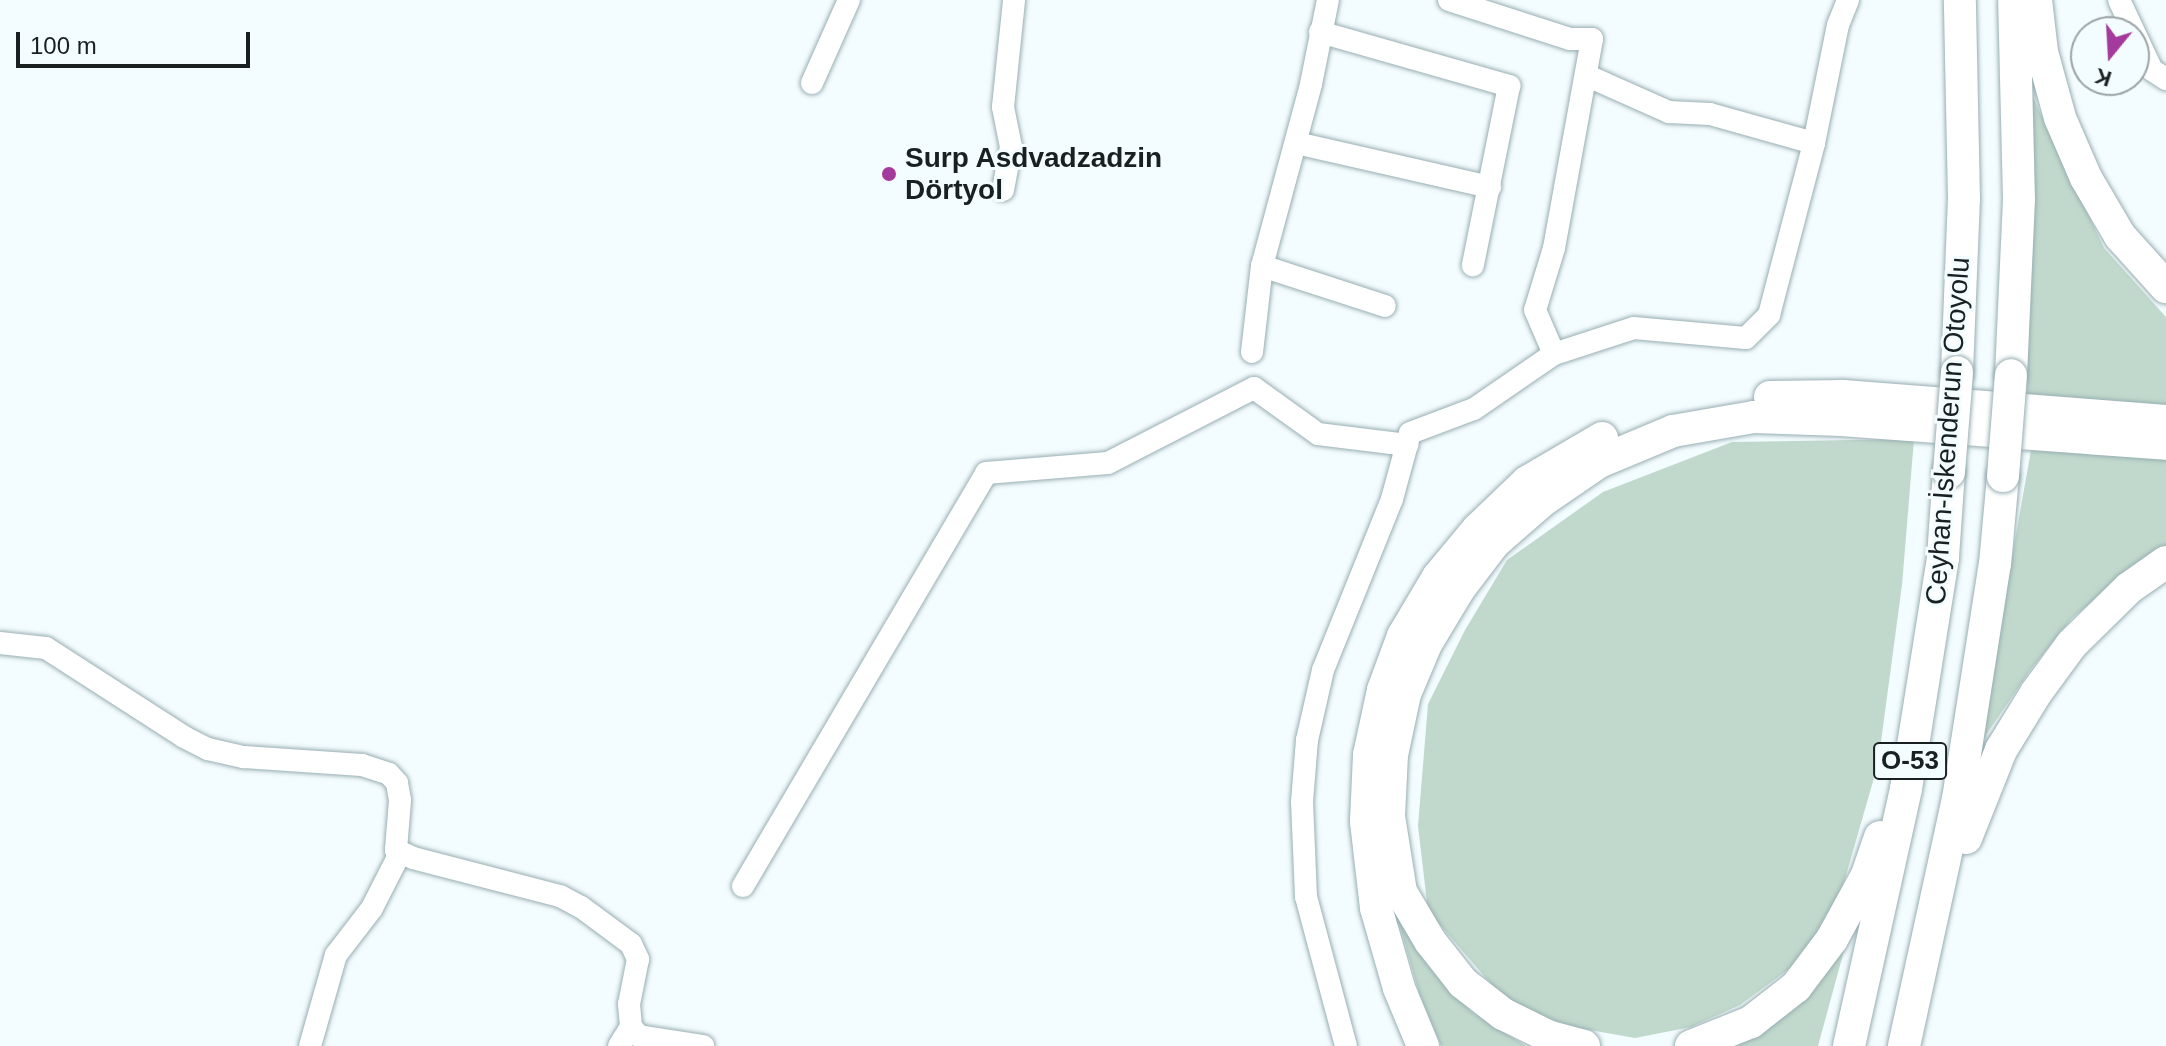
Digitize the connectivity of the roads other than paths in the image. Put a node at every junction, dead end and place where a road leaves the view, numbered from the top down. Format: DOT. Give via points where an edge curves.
graph roads {
  1 [pos="849,0"];
  2 [pos="1014,0"];
  3 [pos="1328,0"];
  4 [pos="1449,0"];
  5 [pos="1848,0"];
  6 [pos="1960,0"];
  7 [pos="2014,0"];
  8 [pos="2036,0"];
  9 [pos="2119,0"];
  10 [pos="1320,32"];
  11 [pos="1588,76"];
  12 [pos="2166,79"];
  13 [pos="812,83"];
  14 [pos="1296,143"];
  15 [pos="1814,143"];
  16 [pos="1490,187"];
  17 [pos="1003,190"];
  18 [pos="1473,265"];
  19 [pos="1262,266"];
  20 [pos="2166,287"];
  21 [pos="1385,306"];
  22 [pos="1252,352"];
  23 [pos="1554,354"];
  24 [pos="2166,421"];
  25 [pos="2166,444"];
  26 [pos="1407,445"];
  27 [pos="1943,557"];
  28 [pos="2166,562"];
  29 [pos="0,643"];
  30 [pos="396,850"];
  31 [pos="743,886"];
  32 [pos="625,1036"];
  33 [pos="310,1046"];
  34 [pos="703,1046"];
  35 [pos="1346,1046"];
  36 [pos="1423,1046"];
  37 [pos="1584,1046"];
  38 [pos="1691,1046"];
  39 [pos="1849,1046"];
  40 [pos="1906,1046"];
  1 -- 13 [label="street"];
  2 -- 17 [label="street" via="1003,107 1011,147"];
  3 -- 10 [label="street"];
  4 -- 11 [label="street" via="1570,39 1592,39"];
  5 -- 15 [label="street" via="1825,77"];
  6 -- 27 [label="highway, Ceyhan-İskenderun Otoyolu / O-53, bridge" via="1964,199"];
  7 -- 40 [label="highway, Ceyhan-İskenderun Otoyolu / O-53, bridge" via="2019,200 1995,564 1958,799"];
  8 -- 20 [label="highway" via="2042,52 2060,118 2086,178 2120,236"];
  9 -- 12 [label="street" via="2152,70"];
  10 -- 14 [label="street"];
  10 -- 16 [label="street" via="1509,86"];
  11 -- 15 [label="street" via="1669,112 1710,114"];
  11 -- 23 [label="street" via="1554,248 1535,310"];
  14 -- 16 [label="street"];
  14 -- 19 [label="street"];
  15 -- 23 [label="street" via="1769,315 1746,338 1634,328"];
  16 -- 18 [label="street"];
  19 -- 21 [label="street"];
  19 -- 22 [label="street"];
  23 -- 26 [label="street" via="1474,409 1410,433"];
  24 -- 36 [label="highway" via="1843,396 1755,397 1668,412 1589,443 1527,482 1438,577 1403,636 1383,690 1369,755 1366,821 1376,908 1399,988"];
  25 -- 37 [label="highway" via="1754,417 1673,431 1599,462 1494,543 1426,644 1405,694 1392,755 1389,816 1401,892 1463,983 1503,1014 1550,1037"];
  26 -- 31 [label="street" via="1318,434 1254,388 1108,463 986,473"];
  26 -- 35 [label="street" via="1392,499 1323,670 1307,740 1302,802 1306,897"];
  27 -- 38 [label="highway" via="1896,792 1867,875 1832,939 1796,987 1751,1022"];
  27 -- 39 [label="highway, Ceyhan-İskenderun Otoyolu / O-53" via="1906,789"];
  28 -- 40 [label="highway" via="2129,588 2072,644 2001,750 1969,828"];
  29 -- 30 [label="street" via="46,648 208,749 244,757 362,765 389,774 400,800"];
  30 -- 32 [label="street" via="560,896 631,944 638,959"];
  30 -- 33 [label="street" via="399,855 372,908 336,955"];
  32 -- 34 [label="street"];
}
